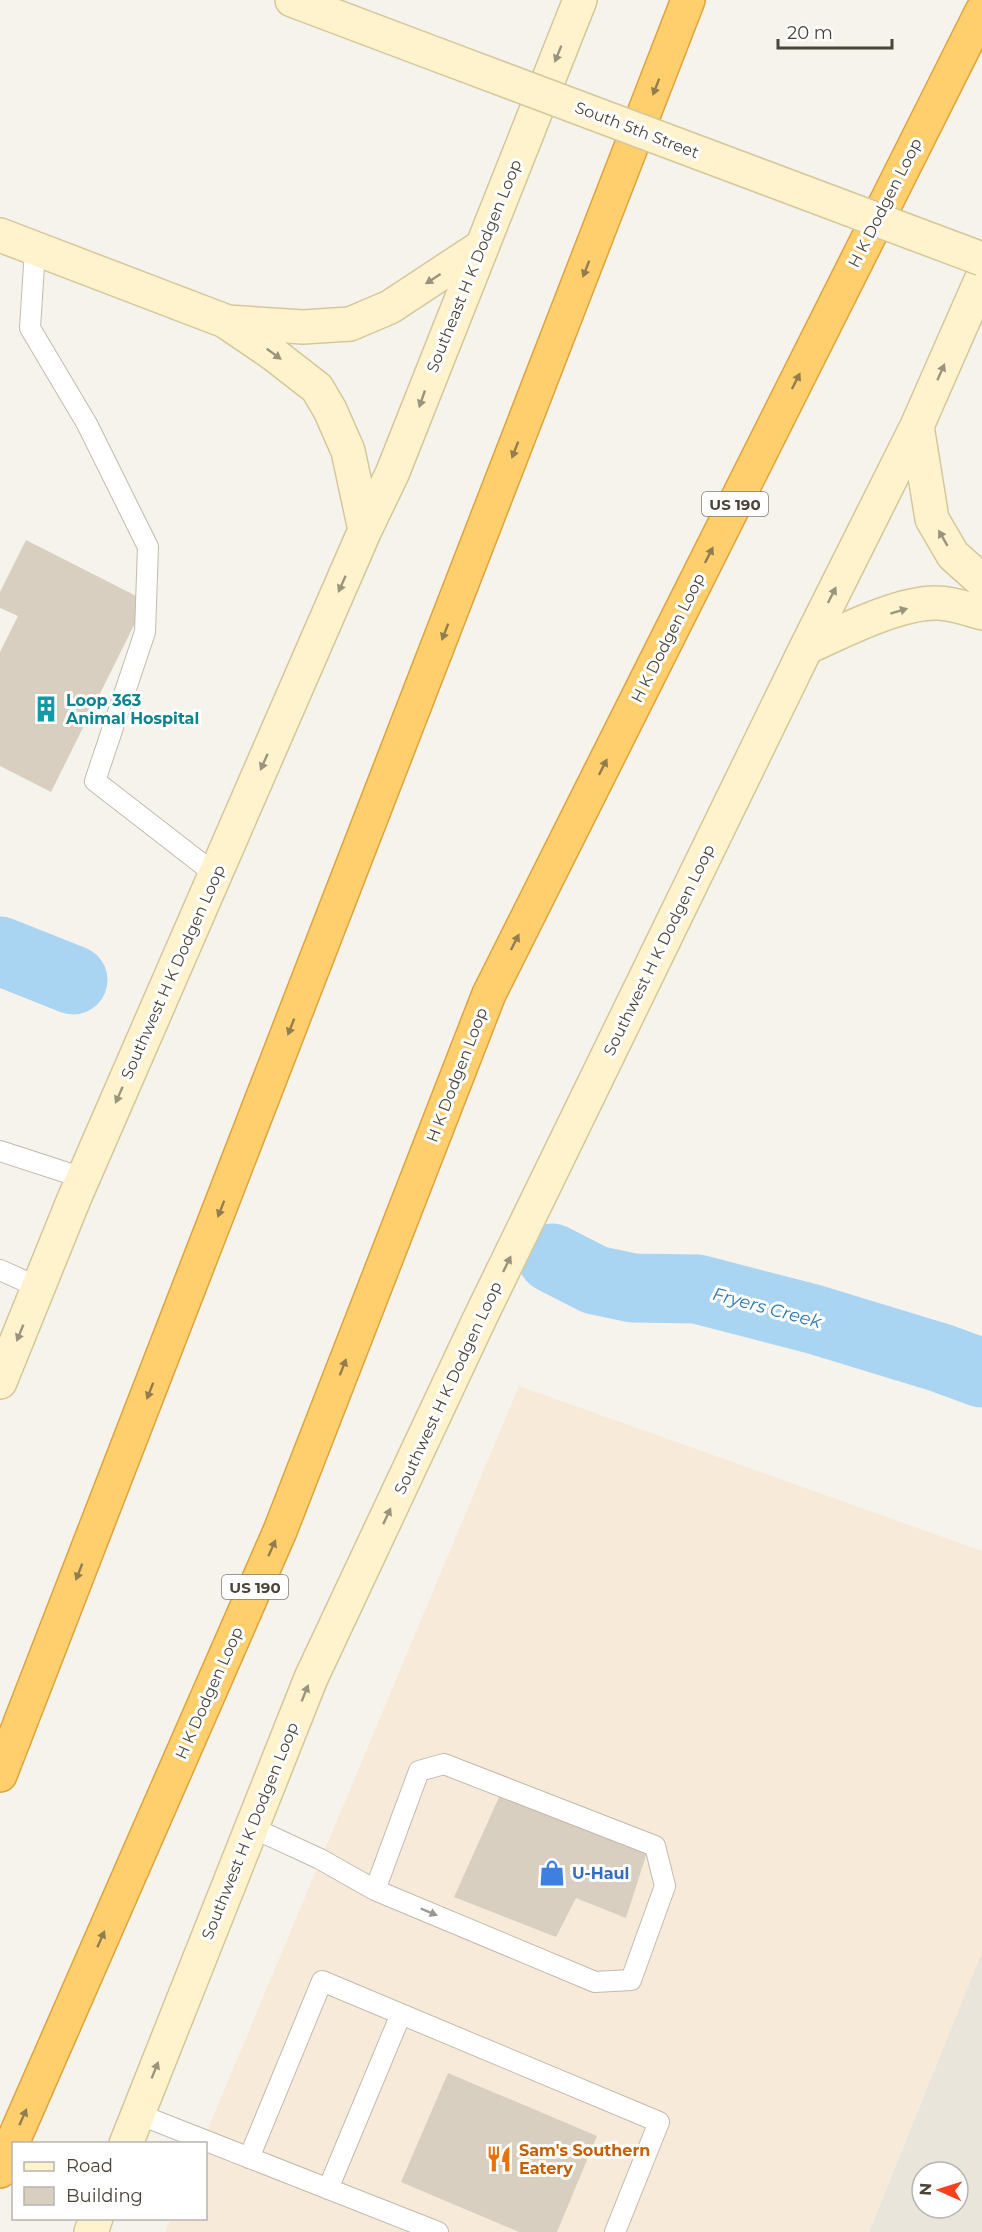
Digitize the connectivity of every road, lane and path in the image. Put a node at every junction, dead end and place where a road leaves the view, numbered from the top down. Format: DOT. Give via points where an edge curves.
graph roads {
  1 [pos="292,0"];
  2 [pos="580,0"];
  3 [pos="688,0"];
  4 [pos="982,11"];
  5 [pos="0,236"];
  6 [pos="481,247"];
  7 [pos="35,249"];
  8 [pos="982,259"];
  9 [pos="982,278"];
  10 [pos="225,321"];
  11 [pos="917,426"];
  12 [pos="365,530"];
  13 [pos="982,581"];
  14 [pos="982,613"];
  15 [pos="806,648"];
  16 [pos="215,874"];
  17 [pos="0,1151"];
  18 [pos="83,1178"];
  19 [pos="0,1270"];
  20 [pos="38,1287"];
  21 [pos="0,1382"];
  22 [pos="0,1775"];
  23 [pos="251,1827"];
  24 [pos="375,1890"];
  25 [pos="401,2014"];
  26 [pos="132,2129"];
  27 [pos="13,2142"];
  28 [pos="184,2142"];
  29 [pos="12,2144"];
  30 [pos="207,2148"];
  31 [pos="249,2158"];
  32 [pos="0,2171"];
  33 [pos="328,2189"];
  34 [pos="438,2232"];
  35 [pos="615,2232"];
  1 -- 8 [label="main road, South 5th Street, bridge"];
  2 -- 6 [label="main road, Southeast H K Dodgen Loop, one-way"];
  3 -- 22 [label="highway, one-way"];
  27 -- 4 [label="highway, H K Dodgen Loop / US 190, one-way" via="280,1531 489,994"];
  5 -- 7 [label="main road"];
  6 -- 10 [label="main road, one-way" via="390,307 350,324 303,327"];
  6 -- 12 [label="main road, Southeast H K Dodgen Loop, one-way" via="413,424"];
  7 -- 10 [label="main road"];
  7 -- 16 [label="lane" via="30,327 87,424 148,548 145,632 95,781"];
  11 -- 9 [label="main road, one-way"];
  10 -- 12 [label="main road, one-way" via="317,388 348,451"];
  13 -- 11 [label="main road, one-way" via="953,555 932,519"];
  15 -- 11 [label="main road, one-way"];
  12 -- 16 [label="main road, Southwest H K Dodgen Loop, one-way"];
  15 -- 14 [label="main road, one-way" via="907,608 936,603"];
  23 -- 15 [label="main road, Southwest H K Dodgen Loop, one-way" via="316,1667"];
  16 -- 18 [label="main road, Southwest H K Dodgen Loop, one-way"];
  17 -- 18 [label="lane"];
  18 -- 20 [label="main road, Southwest H K Dodgen Loop"];
  19 -- 20 [label="lane"];
  20 -- 21 [label="main road, Southwest H K Dodgen Loop, one-way"];
  23 -- 24 [label="lane" via="321,1859"];
  26 -- 23 [label="main road, Southwest H K Dodgen Loop, one-way"];
  24 -- 24 [label="lane, one-way" via="595,1982 631,1980 665,1886 655,1846 444,1764 419,1771"];
  25 -- 31 [label="lane" via="322,1981"];
  25 -- 33 [label="lane"];
  25 -- 35 [label="lane" via="659,2122"];
  26 -- 28 [label="lane"];
  32 -- 29 [label="highway, H K Dodgen Loop / US 190, one-way"];
  30 -- 31 [label="lane"];
  31 -- 33 [label="lane"];
  33 -- 34 [label="lane"];
}
